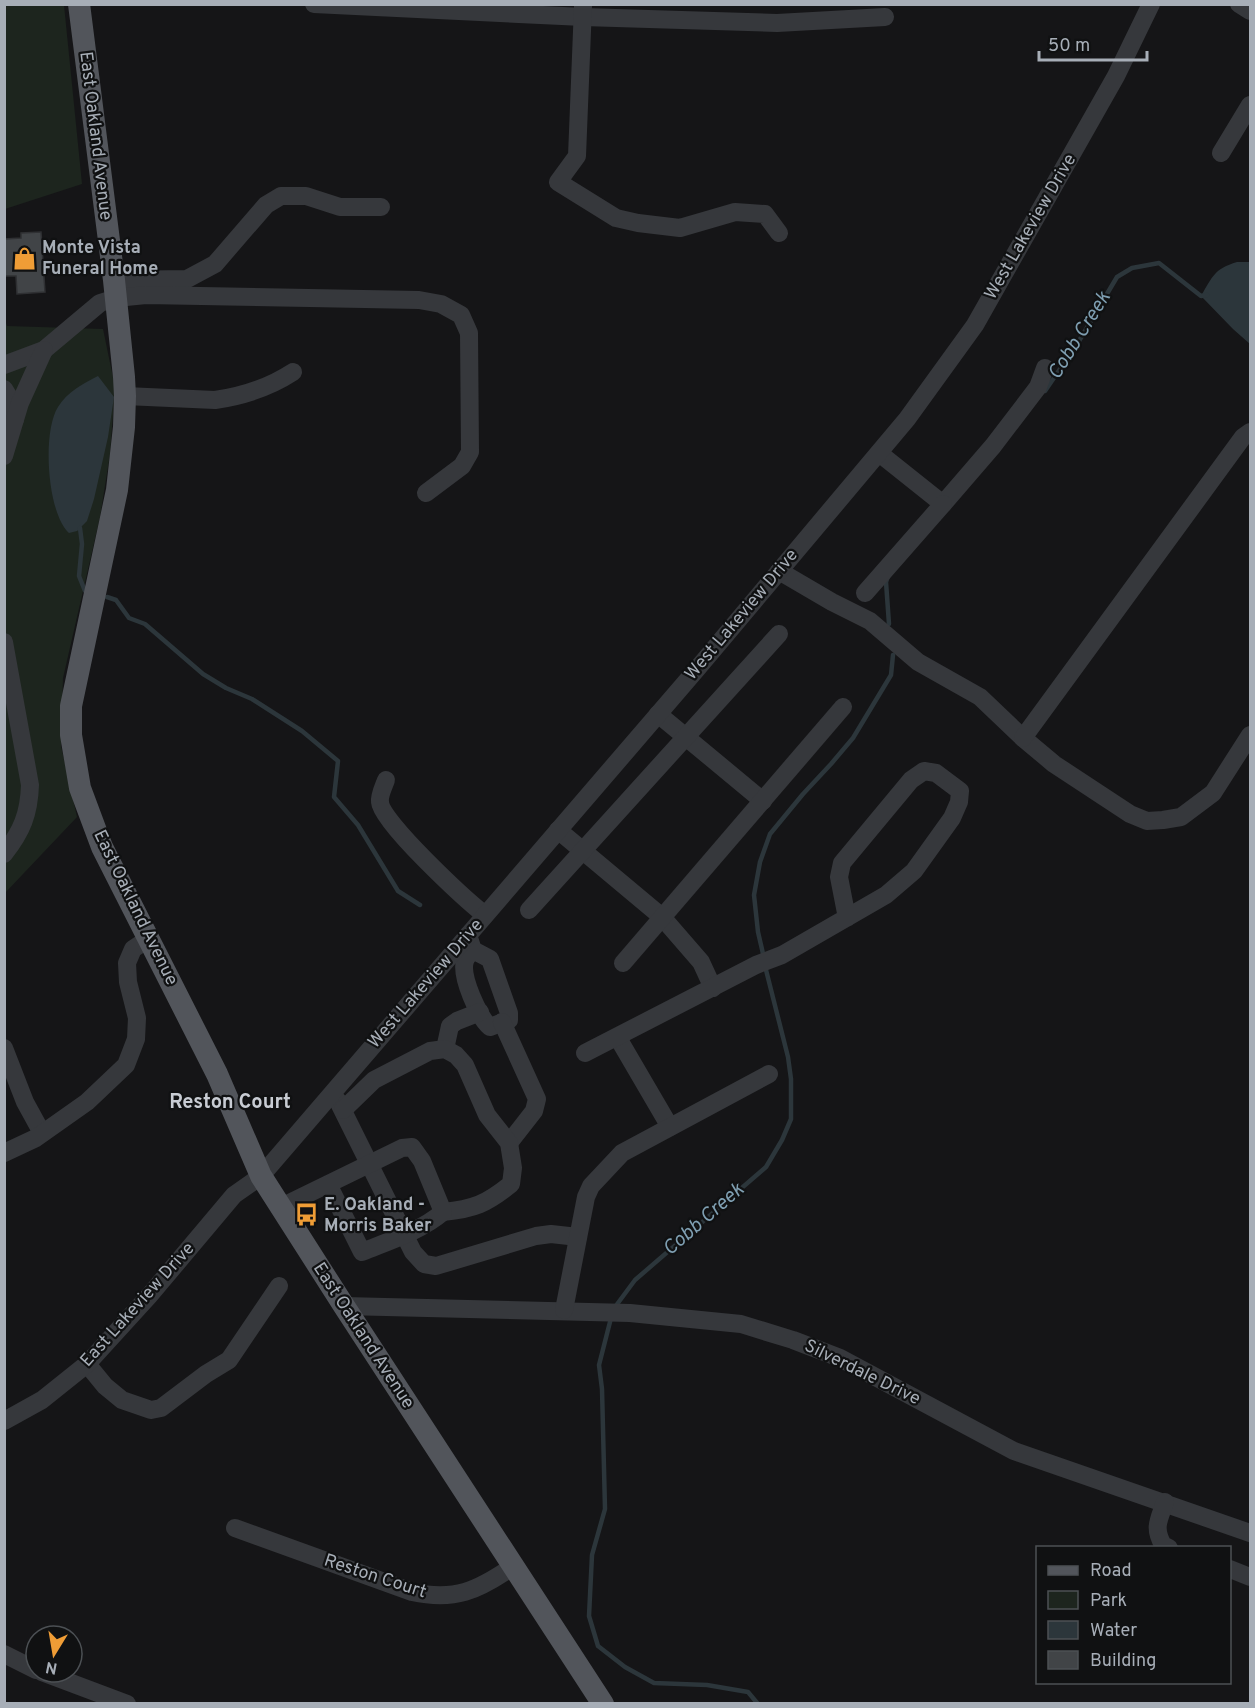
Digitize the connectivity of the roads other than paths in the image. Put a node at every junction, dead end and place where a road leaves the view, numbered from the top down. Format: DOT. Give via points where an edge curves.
graph roads {
  1 [pos="79,4"];
  2 [pos="314,4"];
  3 [pos="1151,4"];
  4 [pos="1239,4"];
  5 [pos="583,11"];
  6 [pos="1251,11"];
  7 [pos="885,17"];
  8 [pos="1251,105"];
  9 [pos="1221,153"];
  10 [pos="381,207"];
  11 [pos="778,232"];
  12 [pos="115,289"];
  13 [pos="44,350"];
  14 [pos="4,365"];
  15 [pos="1045,368"];
  16 [pos="293,372"];
  17 [pos="4,389"];
  18 [pos="125,396"];
  19 [pos="15,418"];
  20 [pos="1251,432"];
  21 [pos="879,453"];
  22 [pos="4,456"];
  23 [pos="426,493"];
  24 [pos="943,504"];
  25 [pos="779,571"];
  26 [pos="865,593"];
  27 [pos="779,634"];
  28 [pos="4,642"];
  29 [pos="843,707"];
  30 [pos="658,714"];
  31 [pos="1251,735"];
  32 [pos="685,737"];
  33 [pos="1023,738"];
  34 [pos="386,780"];
  35 [pos="763,801"];
  36 [pos="558,830"];
  37 [pos="582,850"];
  38 [pos="4,854"];
  39 [pos="529,910"];
  40 [pos="485,915"];
  41 [pos="662,917"];
  42 [pos="847,918"];
  43 [pos="148,939"];
  44 [pos="471,943"];
  45 [pos="623,963"];
  46 [pos="713,988"];
  47 [pos="480,1012"];
  48 [pos="502,1022"];
  49 [pos="618,1038"];
  50 [pos="4,1048"];
  51 [pos="445,1049"];
  52 [pos="585,1053"];
  53 [pos="769,1074"];
  54 [pos="333,1092"];
  55 [pos="343,1110"];
  56 [pos="670,1127"];
  57 [pos="42,1134"];
  58 [pos="509,1143"];
  59 [pos="4,1154"];
  60 [pos="370,1164"];
  61 [pos="261,1176"];
  62 [pos="328,1184"];
  63 [pos="281,1208"];
  64 [pos="442,1212"];
  65 [pos="404,1234"];
  66 [pos="578,1237"];
  67 [pos="279,1286"];
  68 [pos="344,1306"];
  69 [pos="564,1310"];
  70 [pos="87,1364"];
  71 [pos="4,1421"];
  72 [pos="1165,1502"];
  73 [pos="235,1528"];
  74 [pos="1251,1533"];
  75 [pos="1165,1546"];
  76 [pos="512,1567"];
  77 [pos="1231,1569"];
  78 [pos="1251,1577"];
  79 [pos="4,1654"];
  80 [pos="24,1664"];
  81 [pos="74,1684"];
  82 [pos="127,1704"];
  83 [pos="603,1704"];
  1 -- 12 [label="main road, East Oakland Avenue"];
  2 -- 5 [label="street"];
  3 -- 21 [label="street, West Lakeview Drive" via="1116,76 975,325"];
  4 -- 6 [label="street"];
  5 -- 7 [label="street" via="777,22"];
  5 -- 11 [label="street" via="577,156 558,182 616,218 680,228 735,212 765,214"];
  8 -- 9 [label="street"];
  10 -- 12 [label="street" via="340,207 306,196 282,196 266,205 215,264 187,279"];
  12 -- 13 [label="street"];
  12 -- 18 [label="main road, East Oakland Avenue"];
  12 -- 23 [label="street" via="146,295 419,300 441,304 461,315 469,333 470,452 462,466"];
  13 -- 14 [label="street"];
  13 -- 19 [label="street"];
  15 -- 24 [label="street" via="1038,387"];
  16 -- 18 [label="street" via="274,385 215,400"];
  17 -- 19 [label="street"];
  18 -- 43 [label="main road, East Oakland Avenue" via="117,490 78,668 71,735 88,813"];
  19 -- 22 [label="street"];
  20 -- 33 [label="street" via="1243,437"];
  21 -- 24 [label="street"];
  21 -- 25 [label="street, West Lakeview Drive"];
  24 -- 26 [label="street"];
  25 -- 30 [label="street, West Lakeview Drive"];
  25 -- 33 [label="street" via="831,603 870,621 918,662 980,697"];
  27 -- 32 [label="street"];
  28 -- 38 [label="street" via="30,785 29,807 18,837"];
  29 -- 35 [label="street"];
  30 -- 32 [label="street"];
  30 -- 36 [label="street, West Lakeview Drive"];
  31 -- 33 [label="street" via="1213,792 1181,817 1155,820 1130,814 1054,764"];
  32 -- 35 [label="street"];
  32 -- 37 [label="street"];
  34 -- 40 [label="street" via="380,803 384,814"];
  35 -- 41 [label="street"];
  36 -- 37 [label="street"];
  36 -- 40 [label="street, West Lakeview Drive"];
  37 -- 39 [label="street"];
  37 -- 41 [label="street"];
  40 -- 44 [label="street, West Lakeview Drive"];
  41 -- 45 [label="street"];
  41 -- 46 [label="street" via="701,962"];
  42 -- 42 [label="street" via="886,895 914,871 952,818 960,791 936,772 924,771 910,780 842,863 839,877"];
  42 -- 46 [label="street"];
  43 -- 57 [label="street" via="133,949 127,963 137,1018 136,1039 126,1065 87,1102"];
  43 -- 61 [label="main road, East Oakland Avenue" via="217,1074"];
  44 -- 47 [label="street" via="464,969"];
  44 -- 48 [label="street" via="490,959 509,1013 509,1020"];
  44 -- 54 [label="street, West Lakeview Drive"];
  46 -- 49 [label="street"];
  47 -- 48 [label="street" via="490,1027"];
  47 -- 51 [label="street" via="450,1026"];
  48 -- 58 [label="street" via="537,1099 534,1111"];
  49 -- 52 [label="street"];
  49 -- 56 [label="street"];
  50 -- 57 [label="street"];
  51 -- 55 [label="street" via="430,1051 374,1080"];
  51 -- 58 [label="street" via="465,1065 487,1115"];
  53 -- 56 [label="street"];
  54 -- 55 [label="street"];
  54 -- 61 [label="street, West Lakeview Drive"];
  55 -- 60 [label="street"];
  56 -- 66 [label="street" via="622,1153 591,1186"];
  57 -- 59 [label="street"];
  58 -- 64 [label="street" via="511,1184 475,1208"];
  60 -- 62 [label="street"];
  60 -- 64 [label="street" via="412,1147 422,1161"];
  60 -- 65 [label="street"];
  61 -- 63 [label="main road, East Oakland Avenue"];
  61 -- 70 [label="street, East Lakeview Drive" via="234,1195"];
  62 -- 63 [label="street"];
  62 -- 65 [label="street" via="362,1252"];
  63 -- 68 [label="main road, East Oakland Avenue"];
  64 -- 65 [label="street"];
  65 -- 66 [label="street" via="424,1264 436,1266 536,1236"];
  66 -- 69 [label="street"];
  67 -- 70 [label="street" via="229,1360 161,1408 151,1410 122,1400"];
  68 -- 69 [label="street, Silverdale Drive"];
  68 -- 76 [label="main road, East Oakland Avenue"];
  69 -- 72 [label="street, Silverdale Drive" via="741,1324 793,1340 880,1378 1014,1451"];
  70 -- 71 [label="street, East Lakeview Drive" via="42,1400"];
  72 -- 74 [label="street, Silverdale Drive"];
  72 -- 75 [label="street" via="1156,1527"];
  73 -- 76 [label="street, Reston Court" via="429,1596 469,1592"];
  76 -- 83 [label="main road, East Oakland Avenue"];
  77 -- 78 [label="street"];
  79 -- 80 [label="street"];
  81 -- 82 [label="street"];
}
